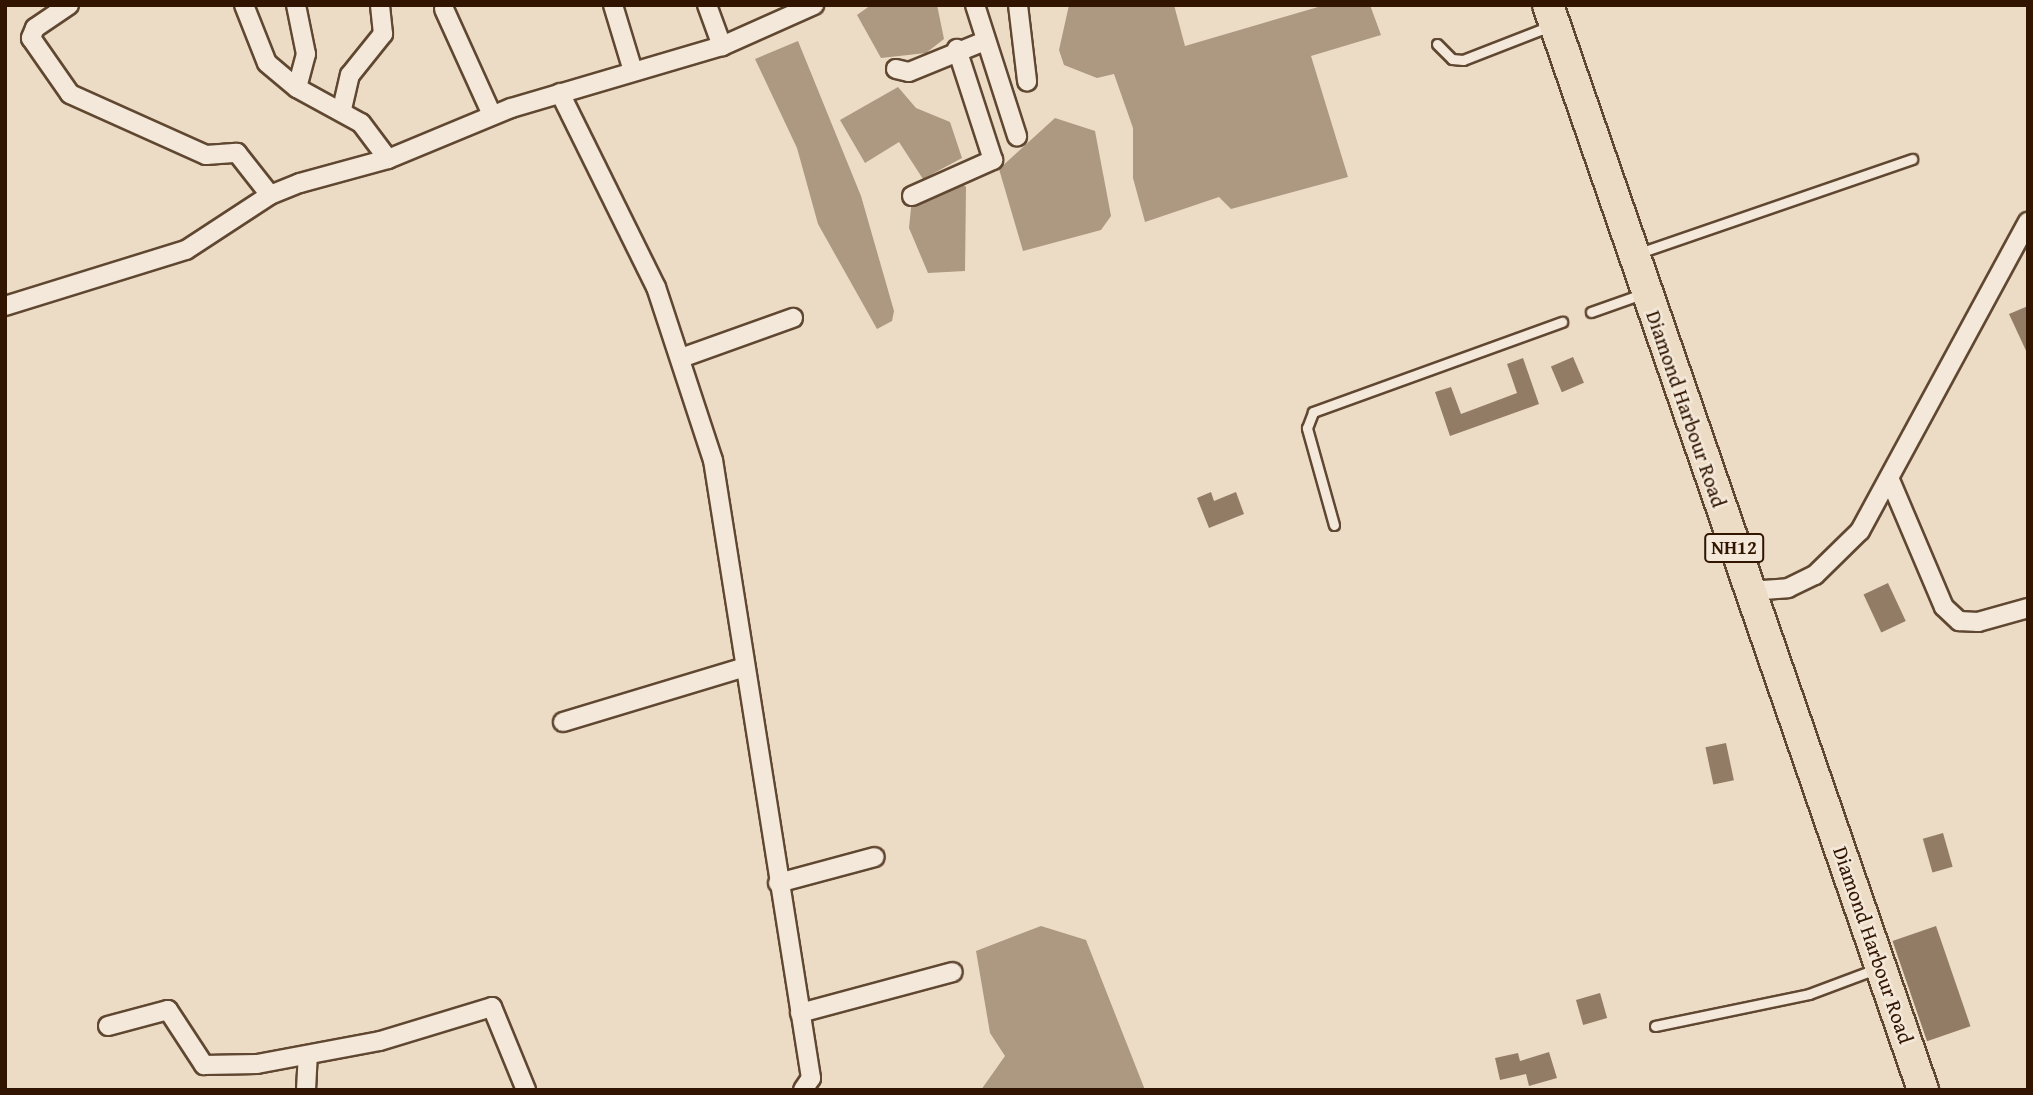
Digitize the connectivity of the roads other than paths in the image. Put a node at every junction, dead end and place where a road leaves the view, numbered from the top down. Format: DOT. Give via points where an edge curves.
graph roads {
  1 [pos="69,5"];
  2 [pos="244,5"];
  3 [pos="296,5"];
  4 [pos="380,5"];
  5 [pos="613,5"];
  6 [pos="707,5"];
  7 [pos="814,5"];
  8 [pos="975,5"];
  9 [pos="1018,5"];
  10 [pos="444,9"];
  11 [pos="1551,15"];
  12 [pos="985,41"];
  13 [pos="1437,44"];
  14 [pos="722,46"];
  15 [pos="957,49"];
  16 [pos="896,69"];
  17 [pos="633,72"];
  18 [pos="1027,81"];
  19 [pos="297,88"];
  20 [pos="560,93"];
  21 [pos="342,110"];
  22 [pos="492,114"];
  23 [pos="1017,136"];
  24 [pos="388,159"];
  25 [pos="1912,159"];
  26 [pos="270,195"];
  27 [pos="912,196"];
  28 [pos="2028,222"];
  29 [pos="1634,255"];
  30 [pos="1647,292"];
  31 [pos="5,306"];
  32 [pos="1591,312"];
  33 [pos="793,318"];
  34 [pos="1562,322"];
  35 [pos="681,358"];
  36 [pos="1890,480"];
  37 [pos="1334,525"];
  38 [pos="1749,591"];
  39 [pos="2028,608"];
  40 [pos="742,668"];
  41 [pos="563,722"];
  42 [pos="875,857"];
  43 [pos="778,883"];
  44 [pos="1880,967"];
  45 [pos="953,972"];
  46 [pos="800,1013"];
  47 [pos="107,1026"];
  48 [pos="1655,1026"];
  49 [pos="308,1056"];
  50 [pos="306,1090"];
  51 [pos="526,1090"];
  52 [pos="803,1090"];
  53 [pos="1923,1090"];
  1 -- 26 [label="street" via="35,28 31,38 70,94 206,155 237,153"];
  2 -- 19 [label="street" via="267,63"];
  3 -- 19 [label="street" via="306,54"];
  4 -- 21 [label="street" via="383,34 350,75"];
  5 -- 17 [label="street"];
  6 -- 14 [label="street"];
  7 -- 14 [label="street"];
  8 -- 12 [label="street"];
  9 -- 18 [label="street"];
  10 -- 22 [label="street"];
  11 -- 13 [label="lane" via="1463,60 1452,59"];
  11 -- 29 [label="highway, Diamond Harbour Road / NH12"];
  12 -- 15 [label="street"];
  12 -- 23 [label="street"];
  14 -- 17 [label="street"];
  15 -- 16 [label="street" via="909,72"];
  15 -- 27 [label="street" via="993,160"];
  17 -- 20 [label="street"];
  19 -- 21 [label="street"];
  20 -- 22 [label="street"];
  20 -- 35 [label="street" via="656,287"];
  21 -- 24 [label="street" via="361,123"];
  22 -- 24 [label="street"];
  24 -- 26 [label="street"];
  25 -- 29 [label="lane"];
  26 -- 31 [label="street" via="186,250"];
  28 -- 36 [label="street"];
  29 -- 30 [label="highway, Diamond Harbour Road / NH12"];
  30 -- 32 [label="lane"];
  30 -- 38 [label="highway, Diamond Harbour Road / NH12"];
  33 -- 35 [label="street"];
  34 -- 37 [label="lane" via="1313,412 1307,429"];
  35 -- 40 [label="street" via="713,460"];
  36 -- 38 [label="street" via="1860,531 1836,559 1788,588"];
  36 -- 39 [label="street" via="1944,607 1959,621 1978,622"];
  38 -- 44 [label="highway, Diamond Harbour Road / NH12"];
  40 -- 41 [label="street"];
  40 -- 43 [label="street"];
  42 -- 43 [label="street"];
  43 -- 46 [label="street"];
  44 -- 48 [label="lane" via="1809,994"];
  44 -- 53 [label="highway, Diamond Harbour Road / NH12"];
  45 -- 46 [label="street"];
  46 -- 52 [label="street" via="811,1078"];
  47 -- 49 [label="street" via="168,1010 204,1065"];
  49 -- 50 [label="street"];
  49 -- 51 [label="street" via="492,1007"];
}
